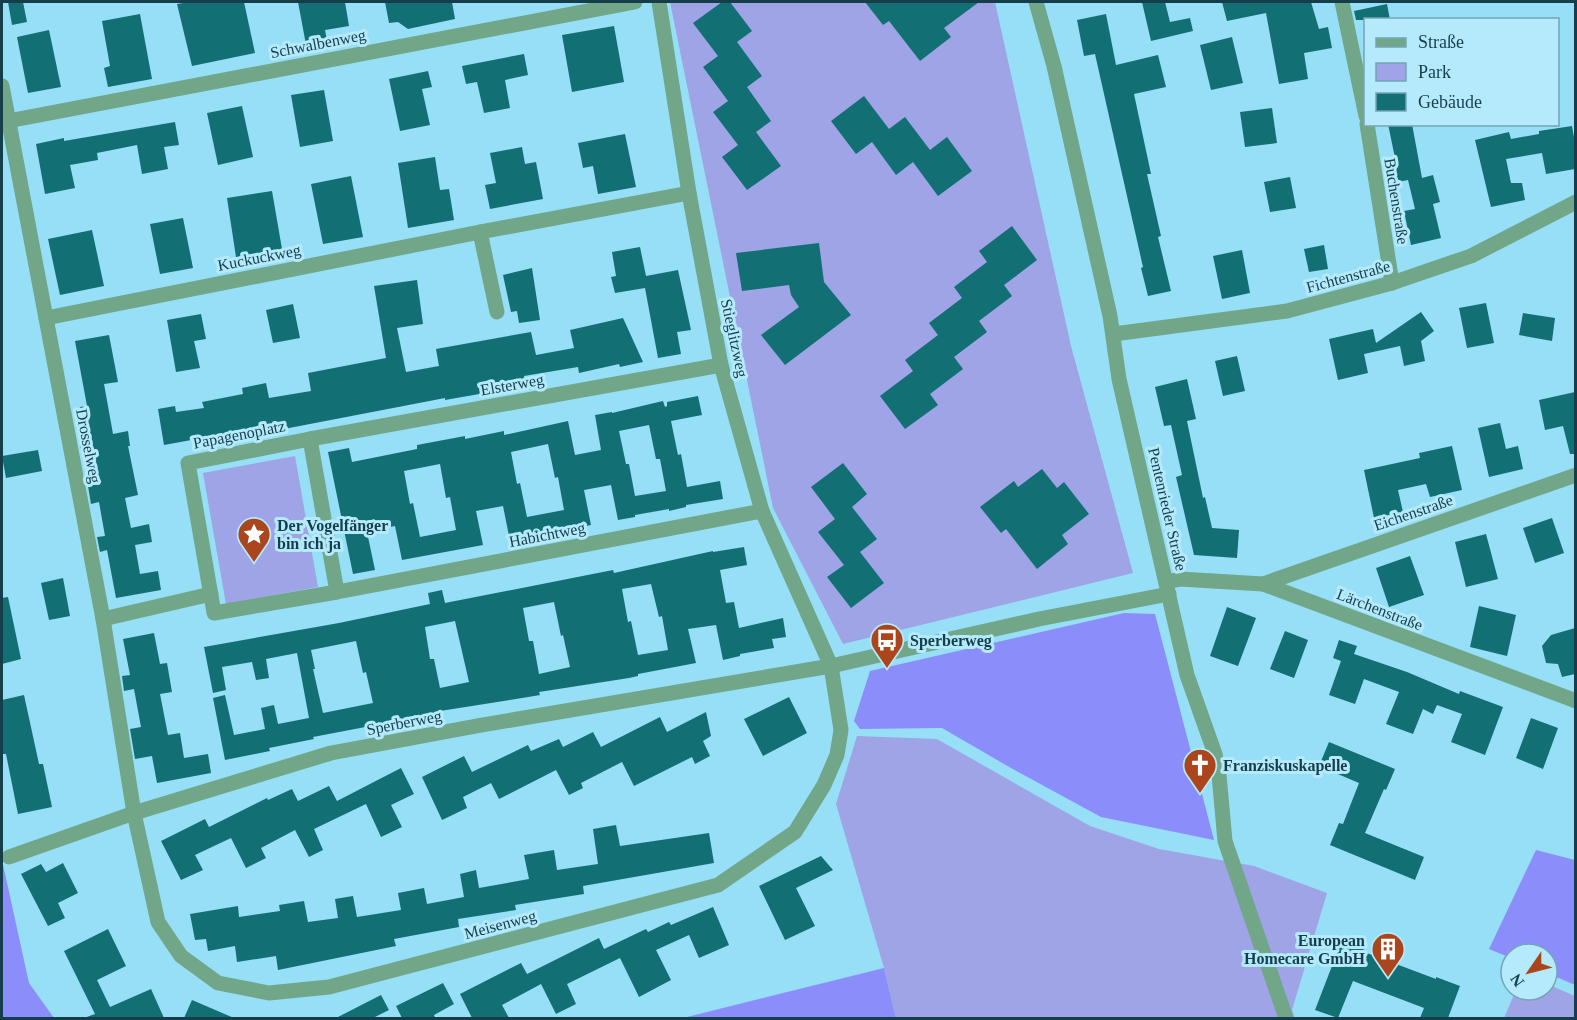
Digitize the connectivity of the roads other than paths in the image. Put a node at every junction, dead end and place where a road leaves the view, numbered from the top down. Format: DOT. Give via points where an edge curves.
graph roads {
  1 [pos="635,2"];
  2 [pos="658,2"];
  3 [pos="1036,2"];
  4 [pos="1342,2"];
  5 [pos="2,86"];
  6 [pos="1364,111"];
  7 [pos="8,121"];
  8 [pos="1367,126"];
  9 [pos="689,194"];
  10 [pos="1575,201"];
  11 [pos="480,232"];
  12 [pos="1392,283"];
  13 [pos="497,312"];
  14 [pos="46,318"];
  15 [pos="1114,334"];
  16 [pos="721,365"];
  17 [pos="310,439"];
  18 [pos="1575,475"];
  19 [pos="762,511"];
  20 [pos="1263,584"];
  21 [pos="1168,588"];
  22 [pos="337,592"];
  23 [pos="210,594"];
  24 [pos="103,619"];
  25 [pos="831,666"];
  26 [pos="1575,701"];
  27 [pos="134,813"];
  28 [pos="9,857"];
  29 [pos="1286,1018"];
  1 -- 7 [label="street, Schwalbenweg"];
  2 -- 9 [label="street, Stieglitzweg"];
  3 -- 15 [label="street, Pentenrieder Straße"];
  4 -- 6 [label="street"];
  5 -- 7 [label="street, Drosselweg"];
  7 -- 14 [label="street, Drosselweg"];
  8 -- 12 [label="street, Buchenstraße"];
  9 -- 11 [label="street, Kuckuckweg"];
  9 -- 16 [label="street, Stieglitzweg"];
  10 -- 12 [label="street, Fichtenstraße" via="1471,256"];
  11 -- 13 [label="street"];
  11 -- 14 [label="street, Kuckuckweg"];
  12 -- 15 [label="street, Fichtenstraße" via="1287,310"];
  14 -- 24 [label="street, Drosselweg"];
  15 -- 21 [label="street, Pentenrieder Straße" via="1119,379"];
  16 -- 17 [label="street, Elsterweg"];
  16 -- 19 [label="street, Stieglitzweg"];
  17 -- 22 [label="street, Papagenoplatz"];
  17 -- 23 [label="street, Papagenoplatz" via="188,463"];
  18 -- 20 [label="street, Eichenstraße"];
  19 -- 22 [label="street, Habichtweg"];
  19 -- 25 [label="street, Stieglitzweg"];
  20 -- 21 [label="street, Lärchenstraße" via="1180,579"];
  20 -- 26 [label="street, Lärchenstraße"];
  21 -- 25 [label="street, Sperberweg"];
  21 -- 29 [label="street, Pentenrieder Straße" via="1187,675 1215,754 1227,847"];
  22 -- 23 [label="street" via="214,613"];
  23 -- 24 [label="street"];
  24 -- 27 [label="street, Drosselweg"];
  25 -- 27 [label="street, Sperberweg" via="331,753"];
  25 -- 27 [label="street, Meisenweg" via="841,730 837,755 825,785 795,832 718,885 329,987 269,993 218,983 181,956 158,922"];
  27 -- 28 [label="street, Sperberweg"];
}
